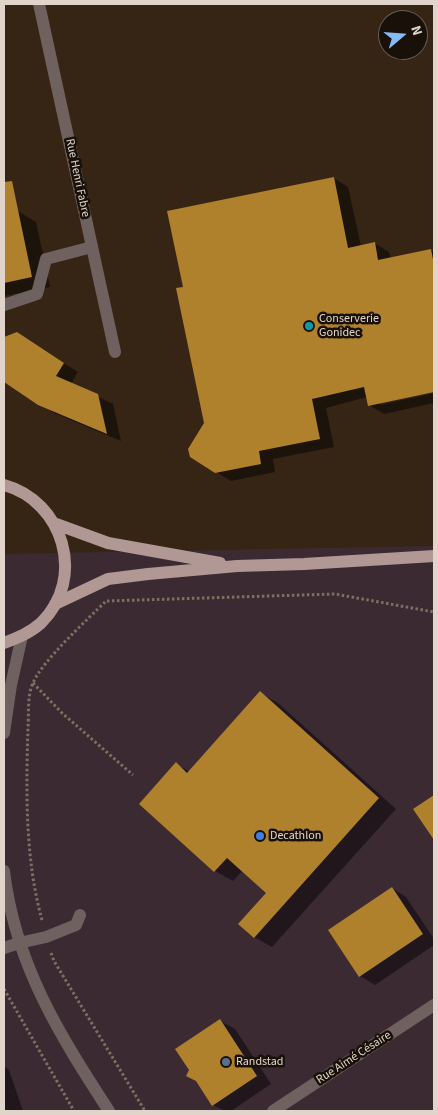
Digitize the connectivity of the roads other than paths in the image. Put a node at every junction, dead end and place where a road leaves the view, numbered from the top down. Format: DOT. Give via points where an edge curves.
graph roads {
  1 [pos="39,4"];
  2 [pos="92,247"];
  3 [pos="4,305"];
  4 [pos="115,352"];
  5 [pos="4,484"];
  6 [pos="56,524"];
  7 [pos="434,556"];
  8 [pos="237,566"];
  9 [pos="55,604"];
  10 [pos="22,636"];
  11 [pos="4,643"];
  12 [pos="4,733"];
  13 [pos="4,871"];
  14 [pos="80,914"];
  15 [pos="19,943"];
  16 [pos="4,948"];
  17 [pos="434,1005"];
  18 [pos="109,1111"];
  19 [pos="273,1111"];
  1 -- 2 [label="street, Rue Henri Fabre"];
  2 -- 3 [label="street" via="46,259 37,294"];
  2 -- 4 [label="street, Rue Henri Fabre"];
  5 -- 6 [label="main road" via="18,488 40,503"];
  6 -- 8 [label="main road" via="108,543"];
  6 -- 9 [label="main road" via="66,564 63,585"];
  7 -- 8 [label="main road"];
  8 -- 9 [label="main road" via="108,579"];
  9 -- 10 [label="main road" via="41,623"];
  10 -- 11 [label="main road"];
  10 -- 12 [label="street" via="10,685"];
  13 -- 15 [label="street"];
  14 -- 15 [label="street" via="76,925"];
  15 -- 16 [label="street"];
  15 -- 18 [label="street" via="62,1039"];
  17 -- 19 [label="street, Rue Aimé Césaire"];
}
